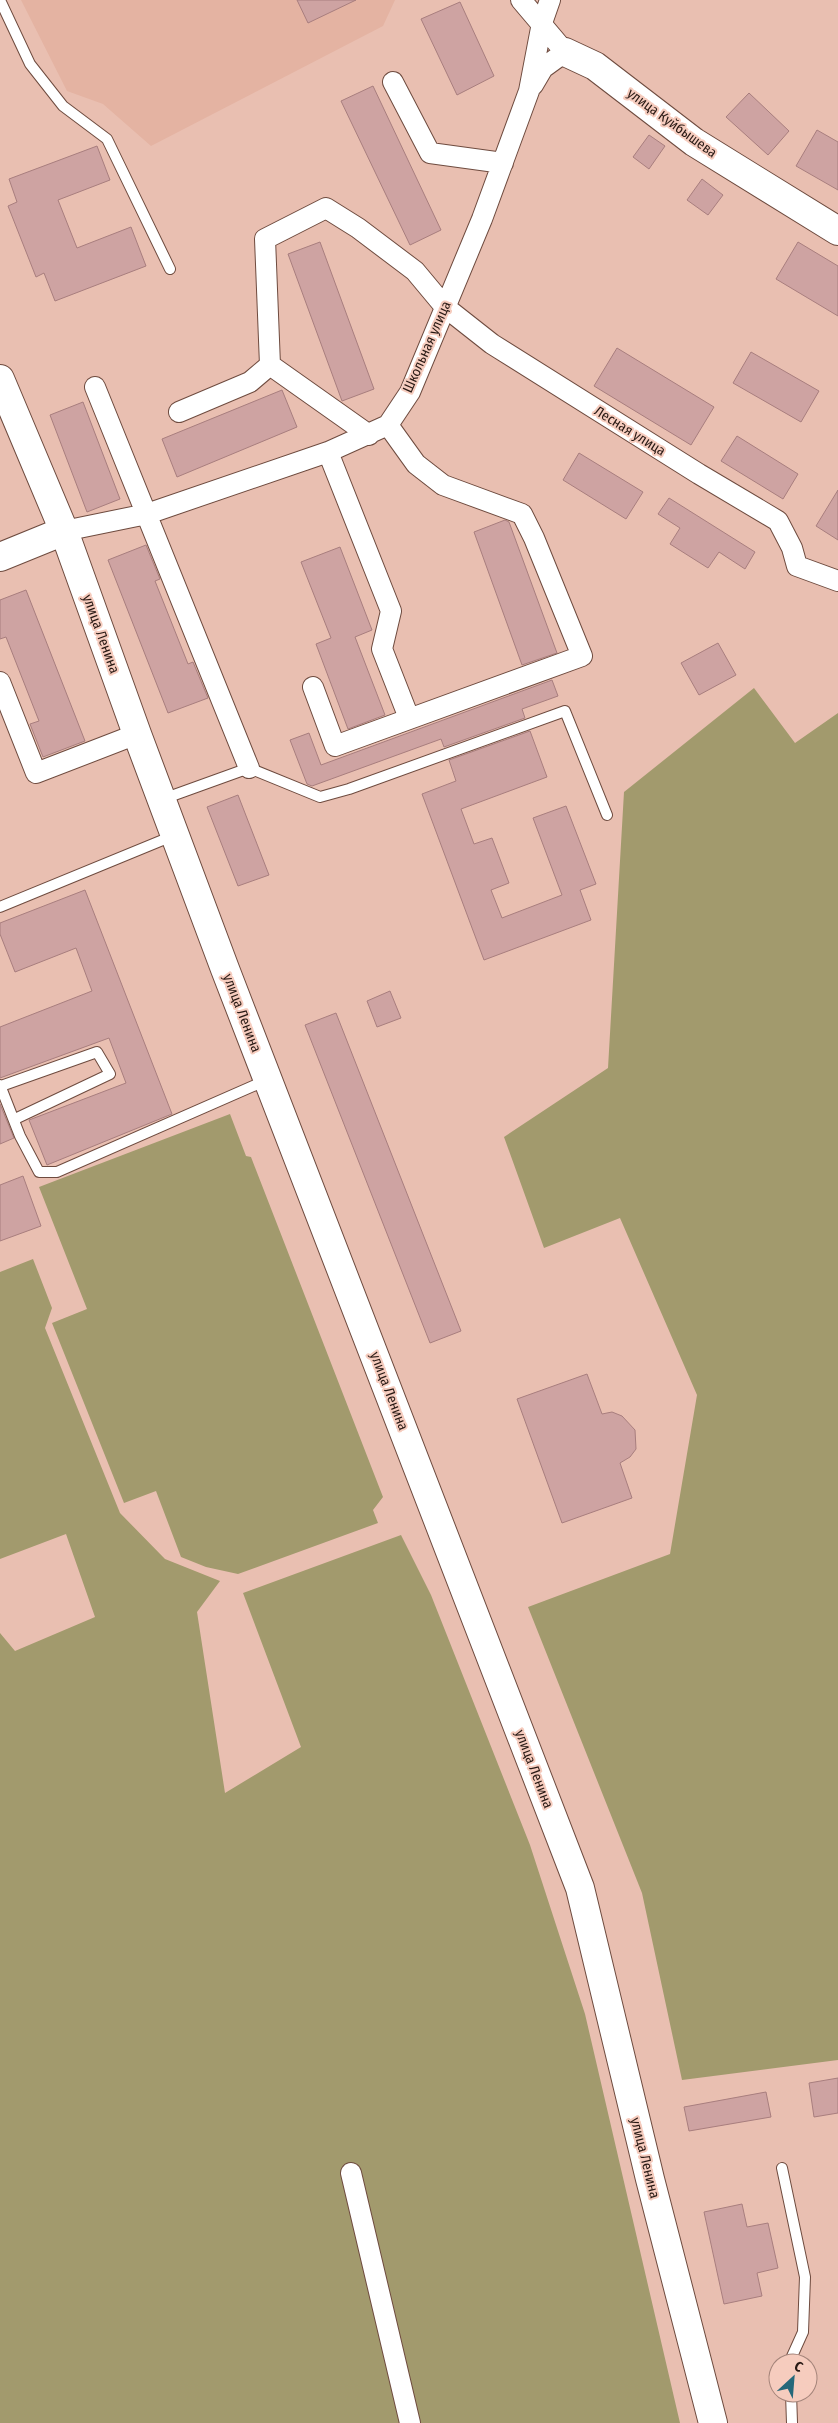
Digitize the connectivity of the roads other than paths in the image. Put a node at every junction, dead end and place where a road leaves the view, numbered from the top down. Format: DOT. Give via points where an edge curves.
graph roads {
  1 [pos="0,0"];
  2 [pos="521,0"];
  3 [pos="550,0"];
  4 [pos="542,23"];
  5 [pos="565,52"];
  6 [pos="394,82"];
  7 [pos="529,91"];
  8 [pos="503,162"];
  9 [pos="838,231"];
  10 [pos="170,270"];
  11 [pos="445,307"];
  12 [pos="270,366"];
  13 [pos="0,379"];
  14 [pos="95,387"];
  15 [pos="178,412"];
  16 [pos="388,425"];
  17 [pos="370,435"];
  18 [pos="328,452"];
  19 [pos="147,514"];
  20 [pos="64,531"];
  21 [pos="0,557"];
  22 [pos="838,581"];
  23 [pos="0,682"];
  24 [pos="313,686"];
  25 [pos="409,718"];
  26 [pos="137,734"];
  27 [pos="250,768"];
  28 [pos="162,799"];
  29 [pos="608,815"];
  30 [pos="175,835"];
  31 [pos="0,907"];
  32 [pos="268,1080"];
  33 [pos="0,1086"];
  34 [pos="15,1119"];
  35 [pos="782,2168"];
  36 [pos="351,2173"];
  37 [pos="794,2353"];
  38 [pos="791,2403"];
  39 [pos="410,2423"];
  40 [pos="712,2423"];
  41 [pos="792,2423"];
  1 -- 10 [label="lane" via="30,64 63,106 107,139"];
  2 -- 4 [label="street, улица Куйбышева"];
  3 -- 4 [label="street, Школьная улица"];
  4 -- 5 [label="street, улица Куйбышева"];
  4 -- 7 [label="street, Школьная улица"];
  5 -- 7 [label="street" via="543,68"];
  5 -- 9 [label="main road, улица Куйбышева" via="595,66 694,142"];
  6 -- 8 [label="street" via="430,153"];
  7 -- 8 [label="street, Школьная улица"];
  8 -- 11 [label="street, Школьная улица"];
  11 -- 12 [label="street, Лесная улица" via="415,271 326,208 265,239"];
  11 -- 16 [label="street, Школьная улица" via="410,392"];
  11 -- 22 [label="street, Лесная улица" via="492,344 778,520 797,566"];
  12 -- 15 [label="street" via="250,382"];
  12 -- 17 [label="street"];
  13 -- 20 [label="main road, улица Ленина"];
  14 -- 19 [label="street"];
  16 -- 17 [label="street, Школьная улица"];
  16 -- 25 [label="street" via="416,464 443,485 522,514 582,656"];
  17 -- 18 [label="street, Школьная улица"];
  18 -- 19 [label="street, Школьная улица"];
  18 -- 25 [label="street" via="391,611 382,649"];
  19 -- 20 [label="street, Школьная улица"];
  19 -- 27 [label="street"];
  20 -- 21 [label="main road"];
  20 -- 26 [label="main road, улица Ленина"];
  23 -- 26 [label="street" via="36,773"];
  24 -- 25 [label="street" via="335,746"];
  26 -- 28 [label="main road, улица Ленина"];
  27 -- 28 [label="lane"];
  27 -- 29 [label="lane" via="320,797 565,712"];
  28 -- 30 [label="main road, улица Ленина"];
  30 -- 31 [label="lane"];
  30 -- 32 [label="main road, улица Ленина"];
  32 -- 34 [label="lane" via="57,1172 39,1172"];
  32 -- 40 [label="main road, улица Ленина" via="580,1888"];
  33 -- 34 [label="lane"];
  33 -- 34 [label="lane" via="97,1052 110,1074"];
  35 -- 37 [label="lane" via="805,2277 803,2332"];
  36 -- 39 [label="street"];
  38 -- 41 [label="lane"];
}
